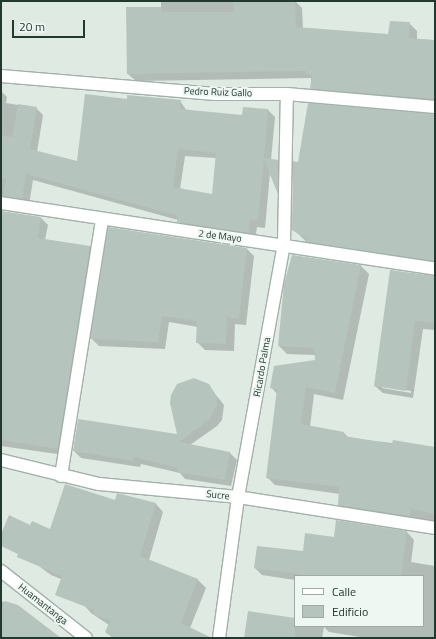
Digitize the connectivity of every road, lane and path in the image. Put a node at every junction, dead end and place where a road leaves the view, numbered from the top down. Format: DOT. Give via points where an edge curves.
graph roads {
  1 [pos="1,76"];
  2 [pos="287,94"];
  3 [pos="435,107"];
  4 [pos="3,203"];
  5 [pos="102,219"];
  6 [pos="284,244"];
  7 [pos="435,269"];
  8 [pos="1,460"];
  9 [pos="61,476"];
  10 [pos="238,497"];
  11 [pos="435,528"];
  12 [pos="1,571"];
  13 [pos="86,638"];
  14 [pos="219,638"];
  1 -- 2 [label="street, Pedro Ruiz Gallo" via="215,94"];
  2 -- 3 [label="street, Pedro Ruiz Gallo"];
  2 -- 6 [label="street, Ricardo Palma"];
  4 -- 5 [label="street, 2 de Mayo"];
  5 -- 6 [label="street, 2 de Mayo"];
  5 -- 9 [label="street"];
  6 -- 7 [label="street, 2 de Mayo"];
  6 -- 10 [label="street, Ricardo Palma"];
  8 -- 9 [label="street, Sucre"];
  9 -- 10 [label="street, Sucre" via="99,484"];
  10 -- 11 [label="street, Sucre"];
  10 -- 14 [label="street, Ricardo Palma"];
  12 -- 13 [label="street, Huamantanga"];
}
